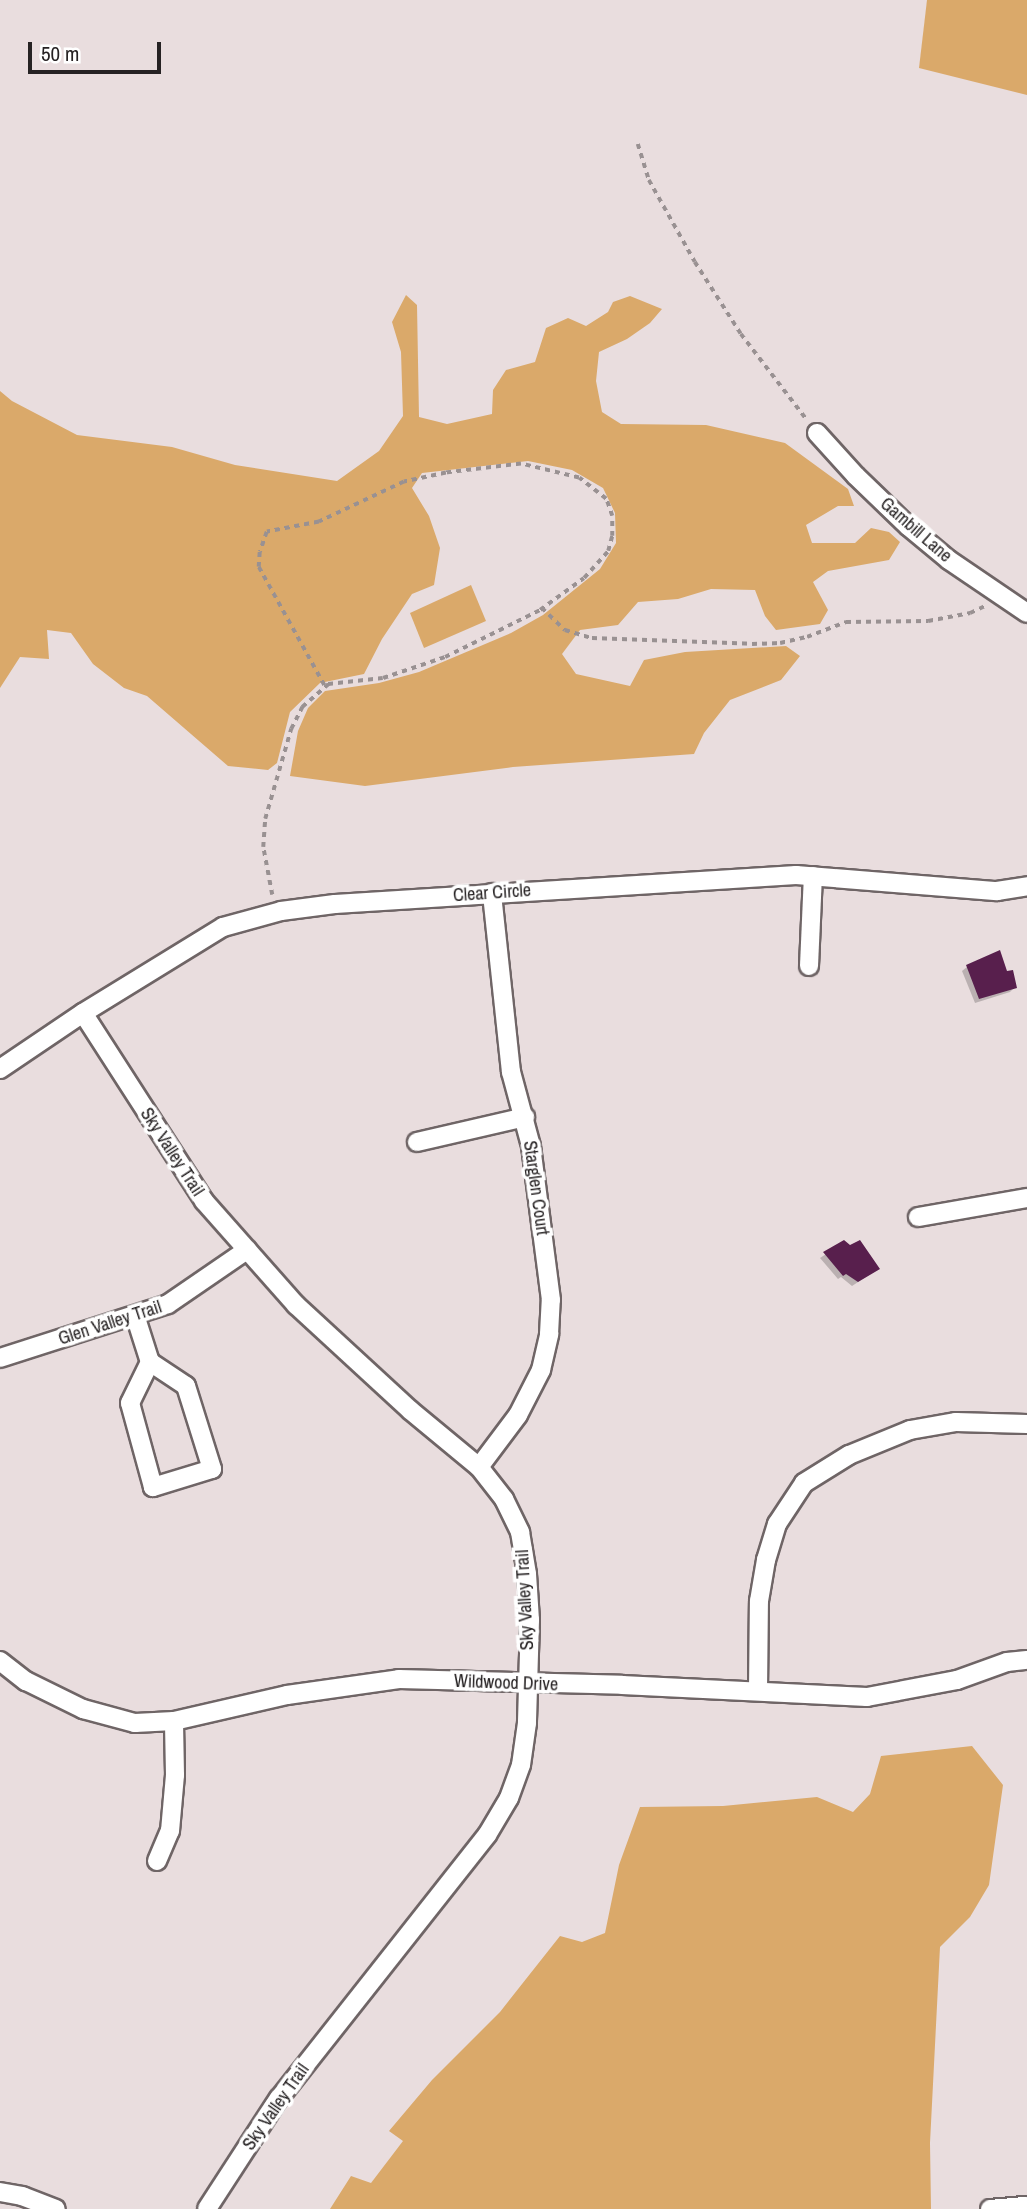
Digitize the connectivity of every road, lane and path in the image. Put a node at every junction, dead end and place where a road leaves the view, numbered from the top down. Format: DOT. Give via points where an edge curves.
graph roads {
  1 [pos="638,144"];
  2 [pos="817,433"];
  3 [pos="1000,596"];
  4 [pos="542,608"];
  5 [pos="1027,613"];
  6 [pos="325,686"];
  7 [pos="813,876"];
  8 [pos="1027,886"];
  9 [pos="492,893"];
  10 [pos="272,897"];
  11 [pos="809,966"];
  12 [pos="83,1013"];
  13 [pos="0,1069"];
  14 [pos="525,1117"];
  15 [pos="417,1142"];
  16 [pos="1027,1198"];
  17 [pos="918,1217"];
  18 [pos="247,1251"];
  19 [pos="135,1315"];
  20 [pos="0,1358"];
  21 [pos="150,1362"];
  22 [pos="1027,1424"];
  23 [pos="479,1467"];
  24 [pos="1027,1660"];
  25 [pos="0,1661"];
  26 [pos="528,1684"];
  27 [pos="758,1691"];
  28 [pos="174,1721"];
  29 [pos="157,1861"];
  30 [pos="0,2192"];
  31 [pos="1027,2206"];
  32 [pos="56,2209"];
  33 [pos="207,2209"];
  34 [pos="990,2209"];
  1 -- 2 [label="path" via="649,180 695,262 741,334"];
  2 -- 3 [label="street, Gambill Lane" via="908,526"];
  3 -- 4 [label="path" via="970,613 948,618 846,622 807,637 752,644 592,638 565,630"];
  3 -- 5 [label="street, Gambill Lane"];
  4 -- 6 [label="path" via="445,657 383,678"];
  4 -- 6 [label="path" via="584,578 608,551 612,516 606,499 594,486 566,473 521,464 404,482 319,522 267,532 264,539 259,567"];
  6 -- 10 [label="path" via="302,707 291,729 265,819 262,847"];
  7 -- 8 [label="street, Clear Circle" via="997,891"];
  7 -- 9 [label="street, Clear Circle"];
  7 -- 11 [label="street"];
  9 -- 12 [label="street, Clear Circle" via="327,905 281,911 223,927"];
  9 -- 14 [label="street, Starglen Court" via="511,1072"];
  12 -- 13 [label="street, Clear Circle"];
  12 -- 18 [label="street, Sky Valley Trail" via="204,1202"];
  14 -- 15 [label="street"];
  14 -- 23 [label="street, Starglen Court" via="551,1300 550,1334 541,1370 518,1415"];
  16 -- 17 [label="street"];
  18 -- 19 [label="street, Glen Valley Trail" via="169,1304"];
  18 -- 23 [label="street, Sky Valley Trail" via="296,1305"];
  19 -- 20 [label="street, Glen Valley Trail"];
  19 -- 21 [label="street"];
  21 -- 21 [label="street" via="186,1386 212,1469 153,1487 130,1403"];
  22 -- 27 [label="street" via="956,1422 910,1430 849,1455 804,1483 777,1524 766,1560 759,1601"];
  23 -- 26 [label="street, Sky Valley Trail" via="505,1499 520,1532 530,1620"];
  24 -- 27 [label="street, Wildwood Drive" via="1007,1662 957,1680 867,1697"];
  25 -- 28 [label="street, Wildwood Drive" via="26,1681 83,1709 135,1723"];
  26 -- 27 [label="street, Wildwood Drive"];
  26 -- 28 [label="street, Wildwood Drive" via="399,1679 287,1695"];
  26 -- 33 [label="street, Sky Valley Trail" via="521,1765 509,1798 486,1835 279,2098"];
  28 -- 29 [label="street" via="170,1831"];
  30 -- 32 [label="street"];
  31 -- 34 [label="street"];
}
